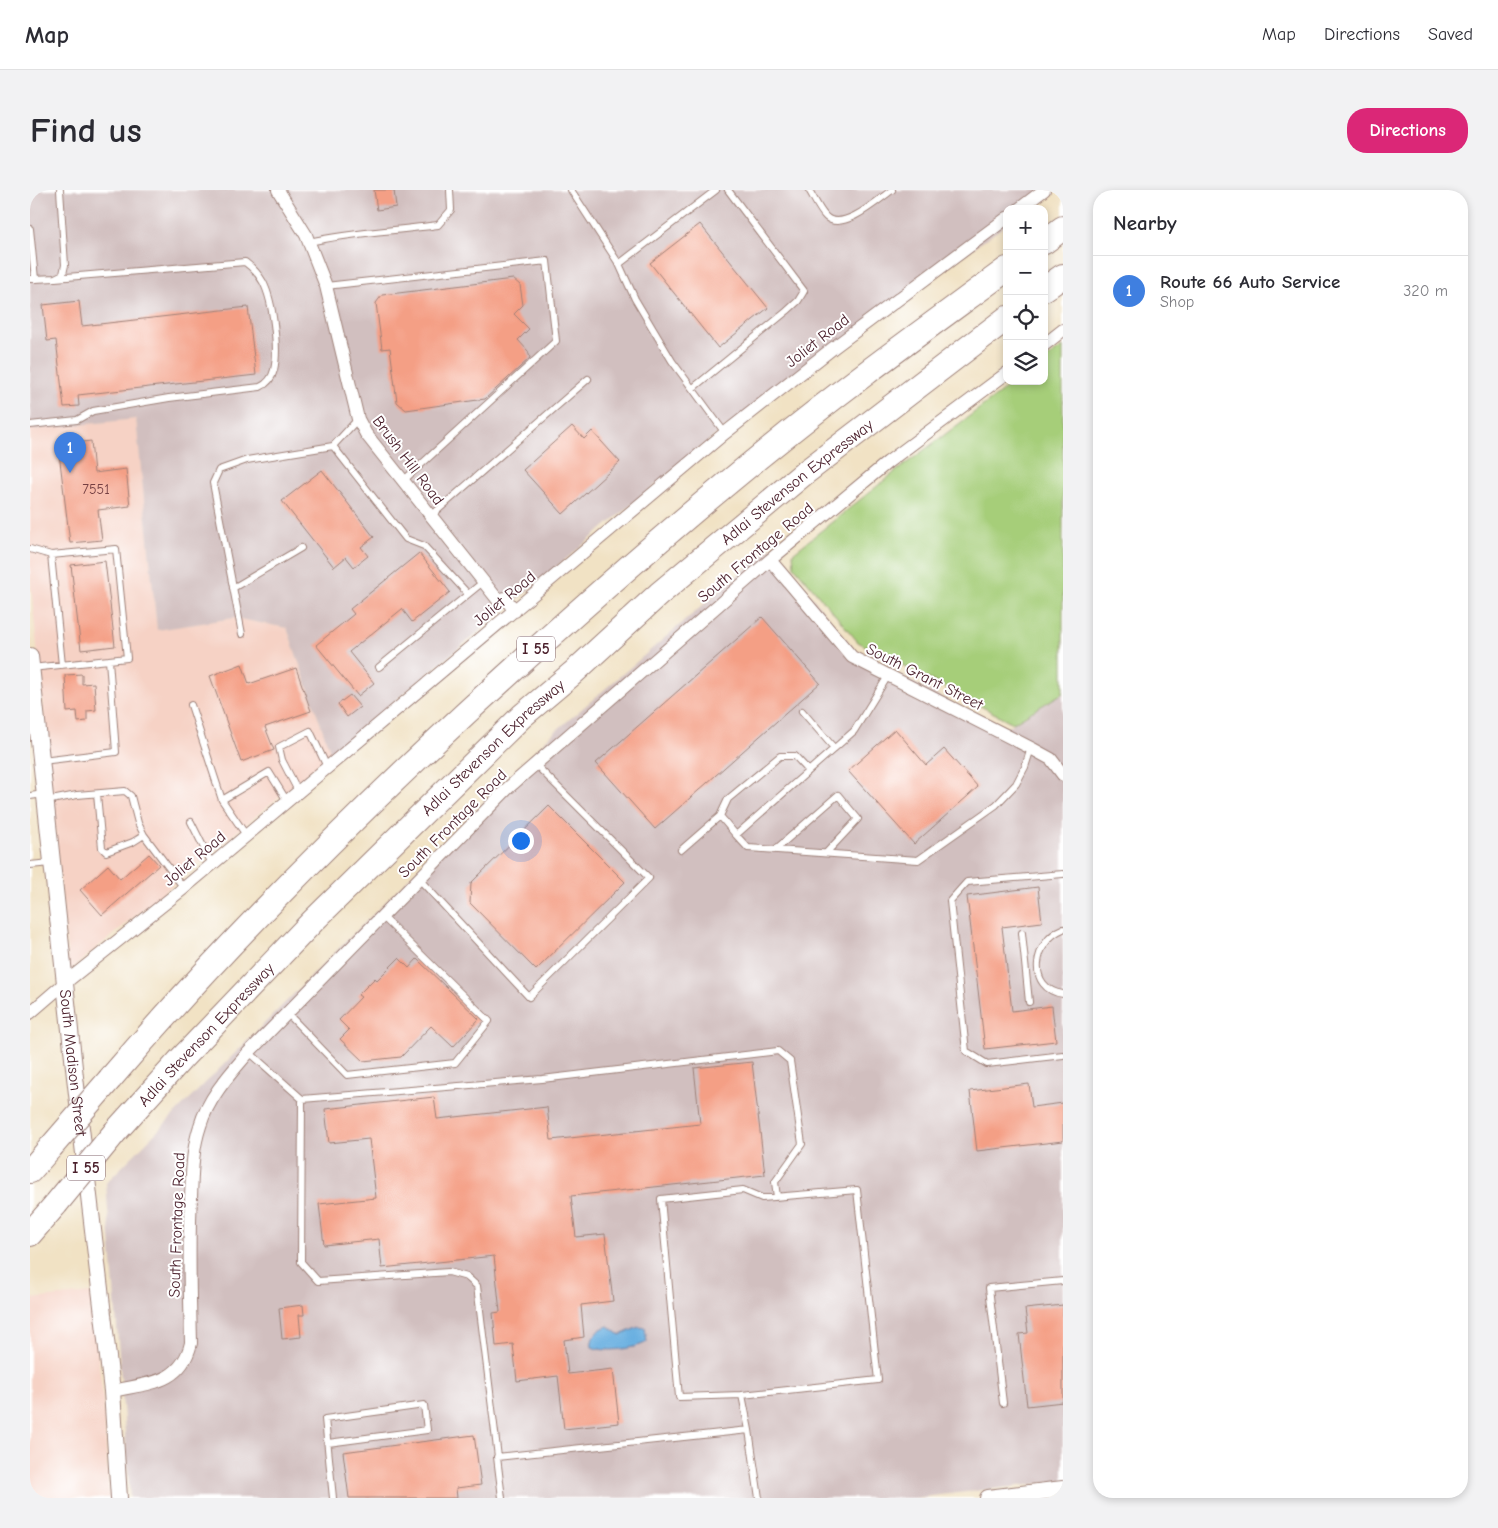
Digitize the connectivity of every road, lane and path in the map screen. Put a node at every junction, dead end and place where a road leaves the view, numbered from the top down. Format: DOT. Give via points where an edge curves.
graph roads {
  1 [pos="60,190"];
  2 [pos="278,190"];
  3 [pos="450,190"];
  4 [pos="571,190"];
  5 [pos="716,190"];
  6 [pos="728,190"];
  7 [pos="809,190"];
  8 [pos="892,190"];
  9 [pos="1044,190"];
  10 [pos="1024,205"];
  11 [pos="1003,221"];
  12 [pos="1063,228"];
  13 [pos="30,229"];
  14 [pos="1048,239"];
  15 [pos="309,242"];
  16 [pos="619,264"];
  17 [pos="1003,272"];
  18 [pos="1063,276"];
  19 [pos="55,278"];
  20 [pos="32,279"];
  21 [pos="326,286"];
  22 [pos="1048,287"];
  23 [pos="1003,321"];
  24 [pos="1063,330"];
  25 [pos="1048,341"];
  26 [pos="1003,376"];
  27 [pos="588,380"];
  28 [pos="693,388"];
  29 [pos="358,419"];
  30 [pos="30,425"];
  31 [pos="725,433"];
  32 [pos="332,446"];
  33 [pos="403,481"];
  34 [pos="431,516"];
  35 [pos="302,548"];
  36 [pos="30,549"];
  37 [pos="51,555"];
  38 [pos="770,560"];
  39 [pos="483,582"];
  40 [pos="233,588"];
  41 [pos="468,594"];
  42 [pos="515,611"];
  43 [pos="242,634"];
  44 [pos="109,660"];
  45 [pos="62,665"];
  46 [pos="379,667"];
  47 [pos="31,672"];
  48 [pos="888,676"];
  49 [pos="191,705"];
  50 [pos="802,711"];
  51 [pos="834,748"];
  52 [pos="1031,748"];
  53 [pos="40,761"];
  54 [pos="535,764"];
  55 [pos="327,767"];
  56 [pos="808,770"];
  57 [pos="1063,775"];
  58 [pos="298,791"];
  59 [pos="97,794"];
  60 [pos="40,797"];
  61 [pos="222,800"];
  62 [pos="287,801"];
  63 [pos="720,816"];
  64 [pos="190,822"];
  65 [pos="144,835"];
  66 [pos="736,835"];
  67 [pos="246,836"];
  68 [pos="681,850"];
  69 [pos="776,850"];
  70 [pos="827,852"];
  71 [pos="52,863"];
  72 [pos="212,864"];
  73 [pos="30,865"];
  74 [pos="1063,874"];
  75 [pos="418,879"];
  76 [pos="184,888"];
  77 [pos="382,916"];
  78 [pos="1063,929"];
  79 [pos="1022,933"];
  80 [pos="1038,967"];
  81 [pos="1026,968"];
  82 [pos="66,982"];
  83 [pos="1063,994"];
  84 [pos="1029,1002"];
  85 [pos="30,1013"];
  86 [pos="287,1013"];
  87 [pos="249,1052"];
  88 [pos="1063,1055"];
  89 [pos="302,1099"];
  90 [pos="30,1171"];
  91 [pos="777,1197"];
  92 [pos="30,1234"];
  93 [pos="1063,1281"];
  94 [pos="112,1391"];
  95 [pos="742,1395"];
  96 [pos="1003,1403"];
  97 [pos="749,1430"];
  98 [pos="328,1443"];
  99 [pos="498,1457"];
  100 [pos="1063,1489"];
  101 [pos="1012,1497"];
  102 [pos="120,1498"];
  103 [pos="333,1498"];
  104 [pos="502,1498"];
  105 [pos="759,1498"];
  106 [pos="988,1498"];
  1 -- 19 [label="lane" via="65,265 63,274"];
  2 -- 15 [label="street, Brush Hill Road"];
  3 -- 15 [label="lane" via="451,210 438,225 342,235"];
  4 -- 16 [label="lane"];
  5 -- 16 [label="lane"];
  6 -- 28 [label="lane" via="804,291 787,311"];
  7 -- 8 [label="lane" via="827,217 837,221 849,220"];
  9 -- 10 [label="street"];
  11 -- 31 [label="street, Joliet Road"];
  12 -- 14 [label="highway"];
  13 -- 20 [label="lane"];
  15 -- 21 [label="street, Brush Hill Road"];
  16 -- 28 [label="lane" via="635,299 672,361"];
  17 -- 90 [label="highway, I 55, bridge" via="770,448 633,562 372,800 175,1004"];
  18 -- 22 [label="highway"];
  19 -- 20 [label="lane"];
  19 -- 30 [label="lane" via="245,262 256,271 268,298 274,371 266,384 260,387 169,398 93,411 76,420"];
  21 -- 29 [label="street, Brush Hill Road"];
  21 -- 33 [label="lane" via="547,261 556,341"];
  23 -- 92 [label="highway, Adlai Stevenson Expressway / I 55, bridge" via="795,482 659,594 522,716 313,921 182,1058"];
  24 -- 25 [label="street"];
  26 -- 38 [label="street, South Frontage Road" via="888,462"];
  27 -- 34 [label="lane"];
  28 -- 31 [label="lane"];
  29 -- 32 [label="lane"];
  29 -- 33 [label="street, Brush Hill Road"];
  31 -- 42 [label="street, Joliet Road"];
  32 -- 40 [label="lane" via="247,460 219,470 213,484"];
  32 -- 41 [label="lane" via="406,539 424,546"];
  33 -- 34 [label="street, Brush Hill Road"];
  34 -- 39 [label="street, Brush Hill Road"];
  35 -- 40 [label="lane"];
  36 -- 37 [label="lane"];
  37 -- 44 [label="lane" via="116,549 127,658"];
  37 -- 45 [label="lane"];
  38 -- 48 [label="street, South Grant Street" via="852,657"];
  38 -- 54 [label="street, South Frontage Road"];
  39 -- 41 [label="lane"];
  39 -- 42 [label="street, Brush Hill Road" via="498,600 505,598"];
  40 -- 43 [label="lane"];
  41 -- 46 [label="lane"];
  42 -- 55 [label="street, Joliet Road"];
  44 -- 45 [label="lane"];
  44 -- 53 [label="lane" via="116,752"];
  45 -- 47 [label="lane"];
  47 -- 53 [label="street, South Madison Street"];
  48 -- 51 [label="lane" via="854,731"];
  48 -- 52 [label="street, South Grant Street"];
  49 -- 61 [label="lane"];
  50 -- 51 [label="lane"];
  51 -- 56 [label="lane"];
  52 -- 57 [label="street, South Grant Street" via="1051,760"];
  52 -- 70 [label="lane" via="1016,784 996,805 918,860"];
  53 -- 60 [label="street, South Madison Street"];
  54 -- 75 [label="street, South Frontage Road"];
  54 -- 75 [label="lane" via="649,878 529,997"];
  55 -- 58 [label="street, Joliet Road"];
  55 -- 58 [label="lane" via="310,731 279,747"];
  56 -- 63 [label="lane" via="795,756 780,756 728,799"];
  56 -- 66 [label="lane"];
  58 -- 62 [label="street, Joliet Road"];
  59 -- 60 [label="lane"];
  59 -- 65 [label="lane" via="125,791 131,796"];
  59 -- 65 [label="lane" via="102,848 106,852"];
  60 -- 71 [label="street, South Madison Street"];
  61 -- 62 [label="lane" via="269,772"];
  61 -- 67 [label="lane"];
  62 -- 67 [label="street, Joliet Road"];
  63 -- 66 [label="lane"];
  63 -- 68 [label="lane"];
  64 -- 72 [label="lane"];
  65 -- 76 [label="lane"];
  66 -- 69 [label="lane" via="748,848"];
  67 -- 72 [label="street, Joliet Road"];
  69 -- 70 [label="lane"];
  69 -- 70 [label="lane" via="838,796 858,819"];
  71 -- 73 [label="lane"];
  71 -- 82 [label="street, South Madison Street"];
  72 -- 76 [label="street, Joliet Road"];
  74 -- 88 [label="lane" via="967,882 950,901 966,1051 987,1064"];
  75 -- 77 [label="street, South Frontage Road"];
  76 -- 82 [label="street, Joliet Road"];
  77 -- 86 [label="street, South Frontage Road"];
  77 -- 86 [label="lane" via="489,1021 455,1063 347,1075"];
  78 -- 80 [label="lane" via="1047,938 1039,952"];
  79 -- 81 [label="lane"];
  80 -- 81 [label="lane"];
  80 -- 83 [label="lane" via="1044,983"];
  81 -- 84 [label="lane"];
  82 -- 85 [label="street, Joliet Road"];
  82 -- 94 [label="street, South Madison Street"];
  86 -- 87 [label="street, South Frontage Road"];
  87 -- 89 [label="lane"];
  87 -- 94 [label="street, South Frontage Road" via="210,1102 194,1150 189,1234 191,1343 187,1359 166,1378"];
  89 -- 91 [label="lane" via="542,1079 778,1051 790,1061 802,1144 775,1182"];
  89 -- 99 [label="lane" via="301,1262 318,1281 448,1272 468,1277 477,1286"];
  91 -- 95 [label="lane" via="762,1198 743,1190 661,1199 679,1397"];
  91 -- 95 [label="lane" via="857,1190 878,1380"];
  93 -- 96 [label="lane" via="989,1288"];
  94 -- 102 [label="street, South Madison Street"];
  95 -- 97 [label="lane"];
  97 -- 99 [label="lane"];
  97 -- 105 [label="lane"];
  98 -- 98 [label="lane" via="325,1420 424,1405 426,1430"];
  98 -- 103 [label="lane"];
  99 -- 104 [label="lane"];
  100 -- 101 [label="street"];
  101 -- 106 [label="street"];
}
